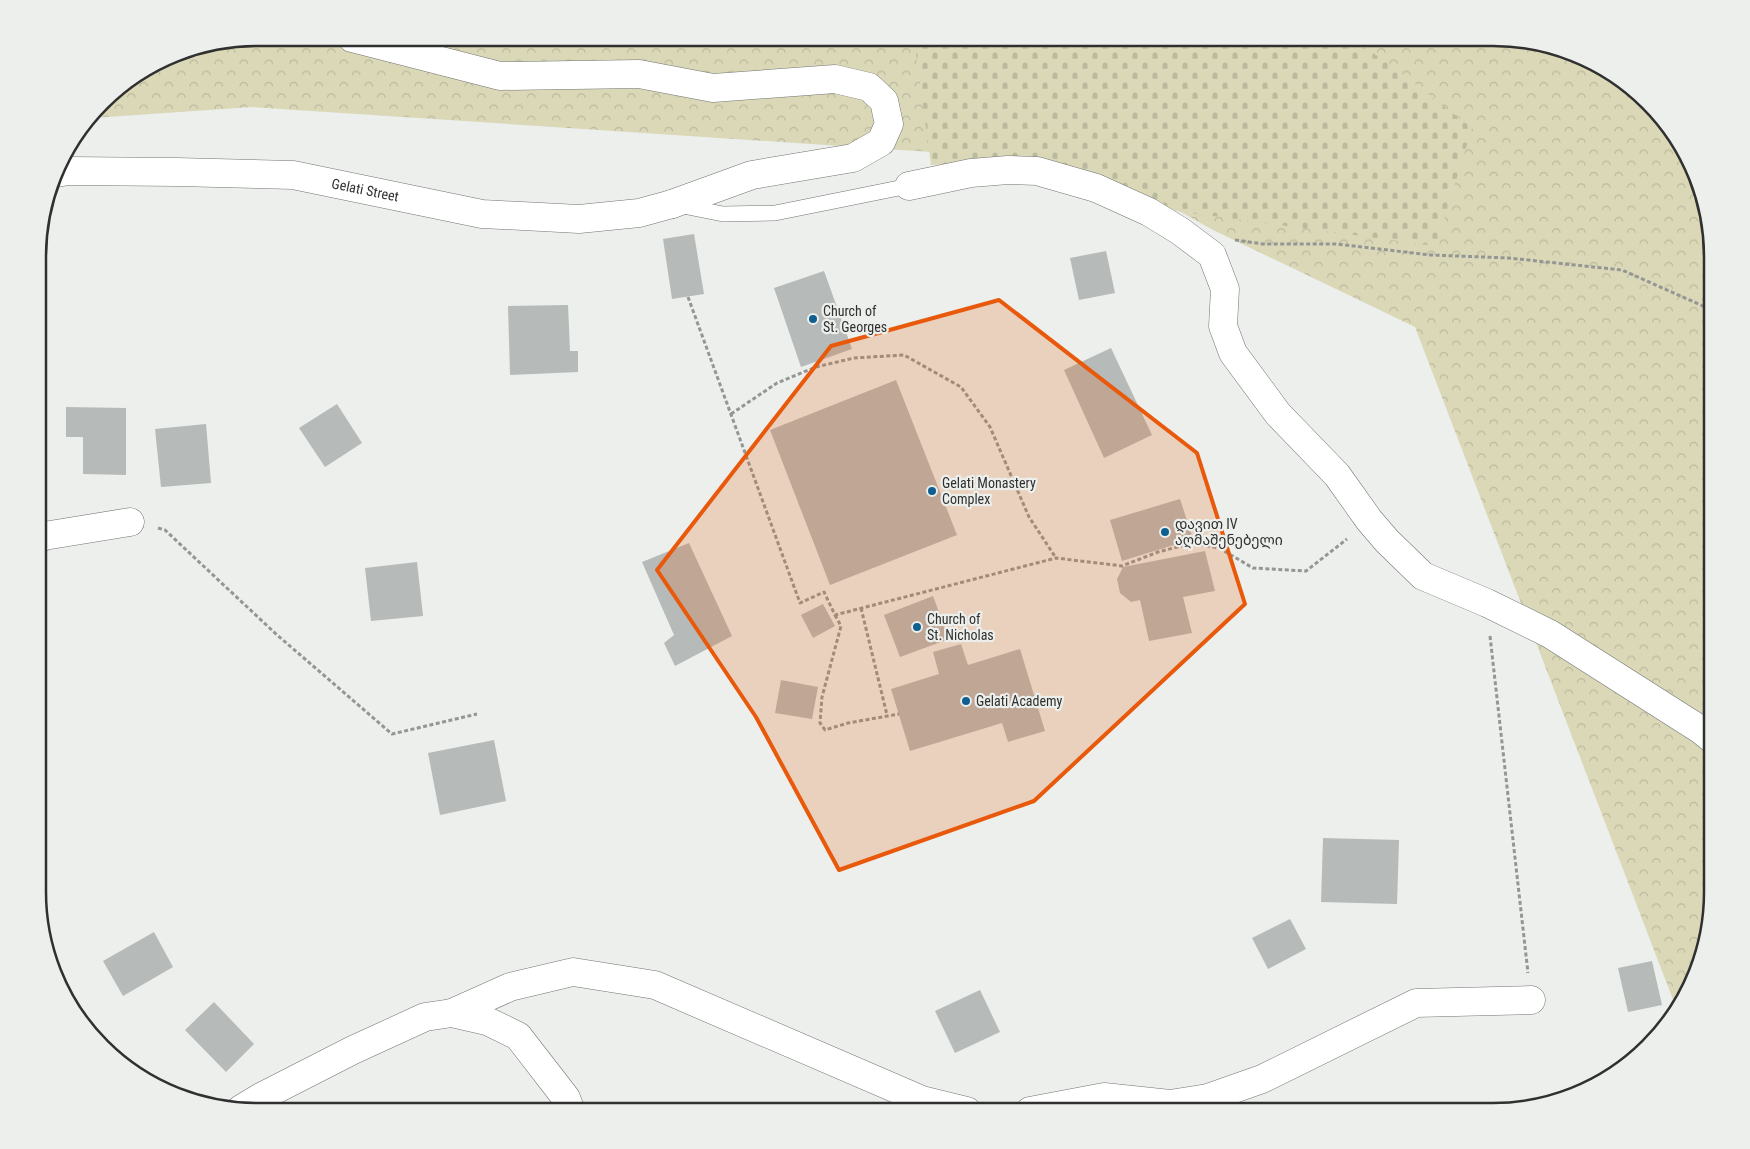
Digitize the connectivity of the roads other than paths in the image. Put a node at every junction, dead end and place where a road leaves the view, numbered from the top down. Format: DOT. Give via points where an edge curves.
graph roads {
  1 [pos="383,46"];
  2 [pos="64,172"];
  3 [pos="909,186"];
  4 [pos="672,204"];
  5 [pos="130,522"];
  6 [pos="46,536"];
  7 [pos="1704,732"];
  8 [pos="1530,1000"];
  9 [pos="452,1013"];
  10 [pos="251,1103"];
  11 [pos="568,1103"];
  12 [pos="935,1103"];
  13 [pos="1072,1103"];
  14 [pos="1161,1103"];
  15 [pos="1176,1103"];
  1 -- 4 [label="street, Gelati Street" via="500,76 639,74 713,88 835,79 869,87 884,101 889,124 881,142 853,158 752,175"];
  2 -- 4 [label="street, Gelati Street" via="293,175 482,214 579,219 639,213"];
  3 -- 4 [label="lane" via="775,213 723,214"];
  3 -- 7 [label="street" via="972,173 1037,171 1096,188 1149,212 1180,231 1212,255 1225,289 1223,326 1233,353 1278,414 1337,476 1387,541 1423,576 1550,634"];
  5 -- 6 [label="street"];
  8 -- 15 [label="street" via="1416,1003 1262,1079 1208,1098"];
  9 -- 10 [label="street" via="425,1017"];
  9 -- 11 [label="street" via="487,1021 518,1036"];
  9 -- 12 [label="street" via="510,987 573,972 655,985"];
  13 -- 14 [label="street" via="1104,1097"];
}
